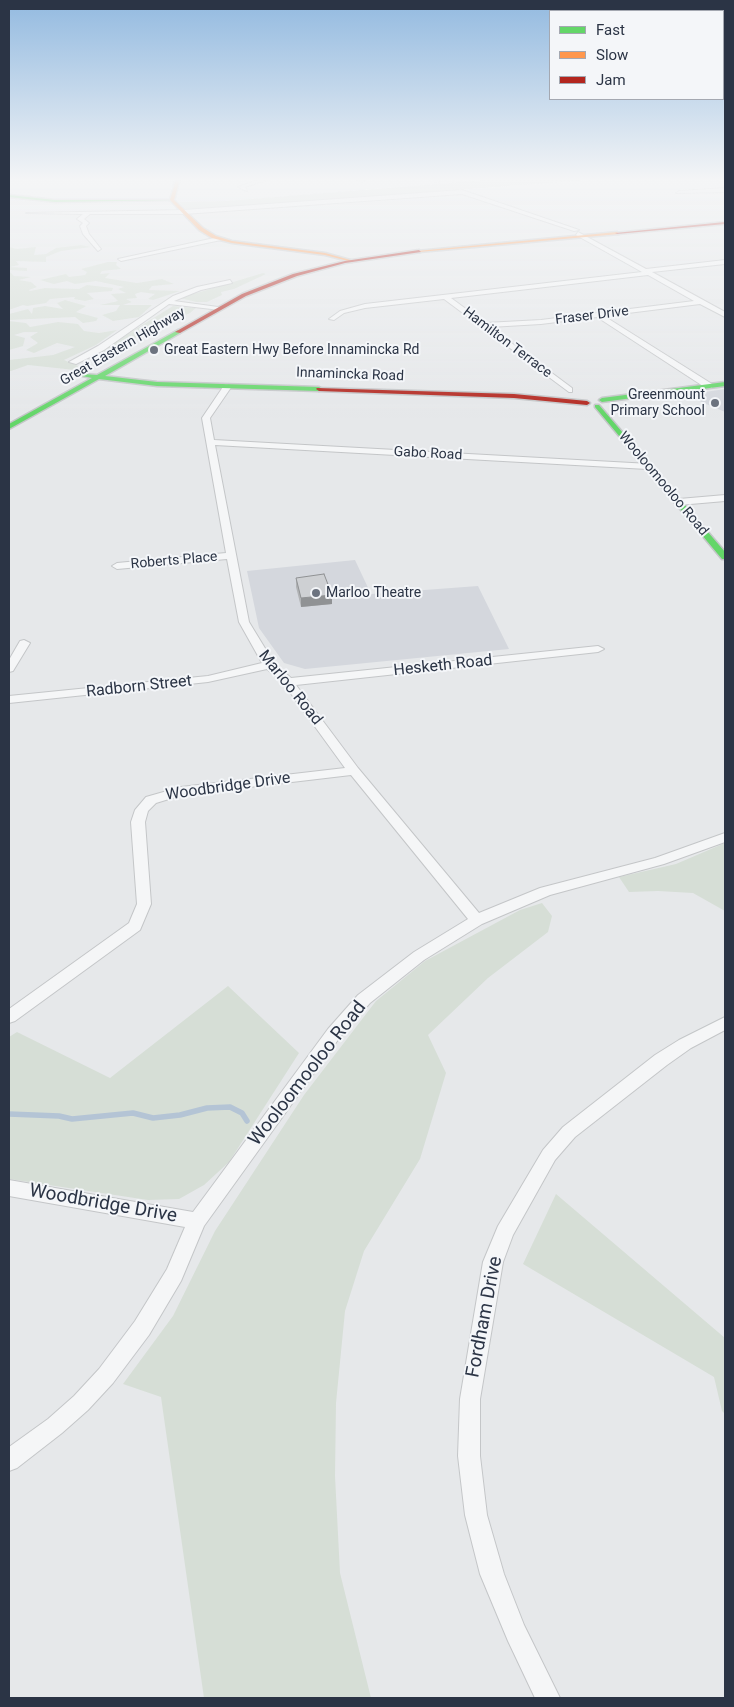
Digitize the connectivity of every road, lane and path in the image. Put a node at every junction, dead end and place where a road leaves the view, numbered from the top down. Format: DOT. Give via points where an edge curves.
graph roads {
  1 [pos="314,259"];
  2 [pos="333,259"];
  3 [pos="354,259"];
  4 [pos="622,259"];
  5 [pos="346,260"];
  6 [pos="725,262"];
  7 [pos="646,272"];
  8 [pos="230,282"];
  9 [pos="446,297"];
  10 [pos="167,302"];
  11 [pos="700,302"];
  12 [pos="212,309"];
  13 [pos="598,315"];
  14 [pos="725,315"];
  15 [pos="332,318"];
  16 [pos="484,325"];
  17 [pos="73,362"];
  18 [pos="102,379"];
  19 [pos="725,384"];
  20 [pos="228,386"];
  21 [pos="709,386"];
  22 [pos="570,395"];
  23 [pos="598,404"];
  24 [pos="9,417"];
  25 [pos="9,427"];
  26 [pos="209,442"];
  27 [pos="647,466"];
  28 [pos="725,498"];
  29 [pos="679,502"];
  30 [pos="231,556"];
  31 [pos="725,557"];
  32 [pos="117,566"];
  33 [pos="24,643"];
  34 [pos="598,650"];
  35 [pos="269,665"];
  36 [pos="9,669"];
  37 [pos="288,682"];
  38 [pos="9,700"];
  39 [pos="354,771"];
  40 [pos="725,836"];
  41 [pos="477,920"];
  42 [pos="9,1017"];
  43 [pos="725,1023"];
  44 [pos="9,1188"];
  45 [pos="197,1221"];
  46 [pos="9,1460"];
  47 [pos="548,1698"];
  1 -- 12 [label="main road, Great Eastern Highway" via="263,280"];
  2 -- 5 [label="main road, Great Eastern Highway"];
  3 -- 5 [label="main road, Great Eastern Highway"];
  4 -- 7 [label="street"];
  5 -- 12 [label="main road, Great Eastern Highway" via="283,278"];
  6 -- 7 [label="street"];
  7 -- 9 [label="street"];
  7 -- 11 [label="street"];
  8 -- 10 [label="street" via="199,288"];
  9 -- 15 [label="street" via="365,306"];
  9 -- 16 [label="street, Hamilton Terrace"];
  10 -- 12 [label="street"];
  10 -- 17 [label="street" via="101,348"];
  11 -- 13 [label="street, Fraser Drive"];
  11 -- 14 [label="street"];
  12 -- 18 [label="main road, Great Eastern Highway"];
  12 -- 18 [label="main road, Great Eastern Highway"];
  13 -- 16 [label="street, Fraser Drive"];
  13 -- 21 [label="street"];
  16 -- 22 [label="street, Hamilton Terrace"];
  18 -- 20 [label="main road, Innamincka Road"];
  18 -- 24 [label="main road, Great Eastern Highway"];
  18 -- 25 [label="main road, Great Eastern Highway"];
  19 -- 21 [label="main road, Innamincka Road"];
  20 -- 22 [label="main road, Innamincka Road"];
  20 -- 26 [label="street, Marloo Road" via="206,418"];
  21 -- 23 [label="main road, Innamincka Road"];
  22 -- 23 [label="main road, Innamincka Road"];
  23 -- 27 [label="main road, Wooloomooloo Road"];
  26 -- 27 [label="street, Gabo Road"];
  26 -- 30 [label="street, Marloo Road"];
  27 -- 29 [label="main road, Wooloomooloo Road"];
  28 -- 29 [label="street"];
  29 -- 31 [label="main road, Wooloomooloo Road"];
  30 -- 32 [label="street, Roberts Place"];
  30 -- 35 [label="street, Marloo Road" via="244,622"];
  33 -- 36 [label="street"];
  34 -- 37 [label="street, Hesketh Road"];
  35 -- 37 [label="street, Marloo Road"];
  35 -- 38 [label="street, Radborn Street" via="208,679"];
  37 -- 39 [label="street, Marloo Road"];
  39 -- 41 [label="street, Marloo Road"];
  39 -- 42 [label="street, Woodbridge Drive" via="181,791 150,800 138,822 144,904 135,926"];
  40 -- 41 [label="street, Wooloomooloo Road" via="659,862 545,891"];
  41 -- 45 [label="street, Wooloomooloo Road" via="420,956 364,999 334,1033"];
  43 -- 47 [label="street, Fordham Drive" via="661,1060 569,1132 548,1156 505,1232 493,1262 470,1399 469,1456 476,1515 492,1574"];
  44 -- 45 [label="street, Woodbridge Drive"];
  45 -- 46 [label="street, Wooloomooloo Road" via="174,1276 142,1328 106,1376 68,1414"];
}
